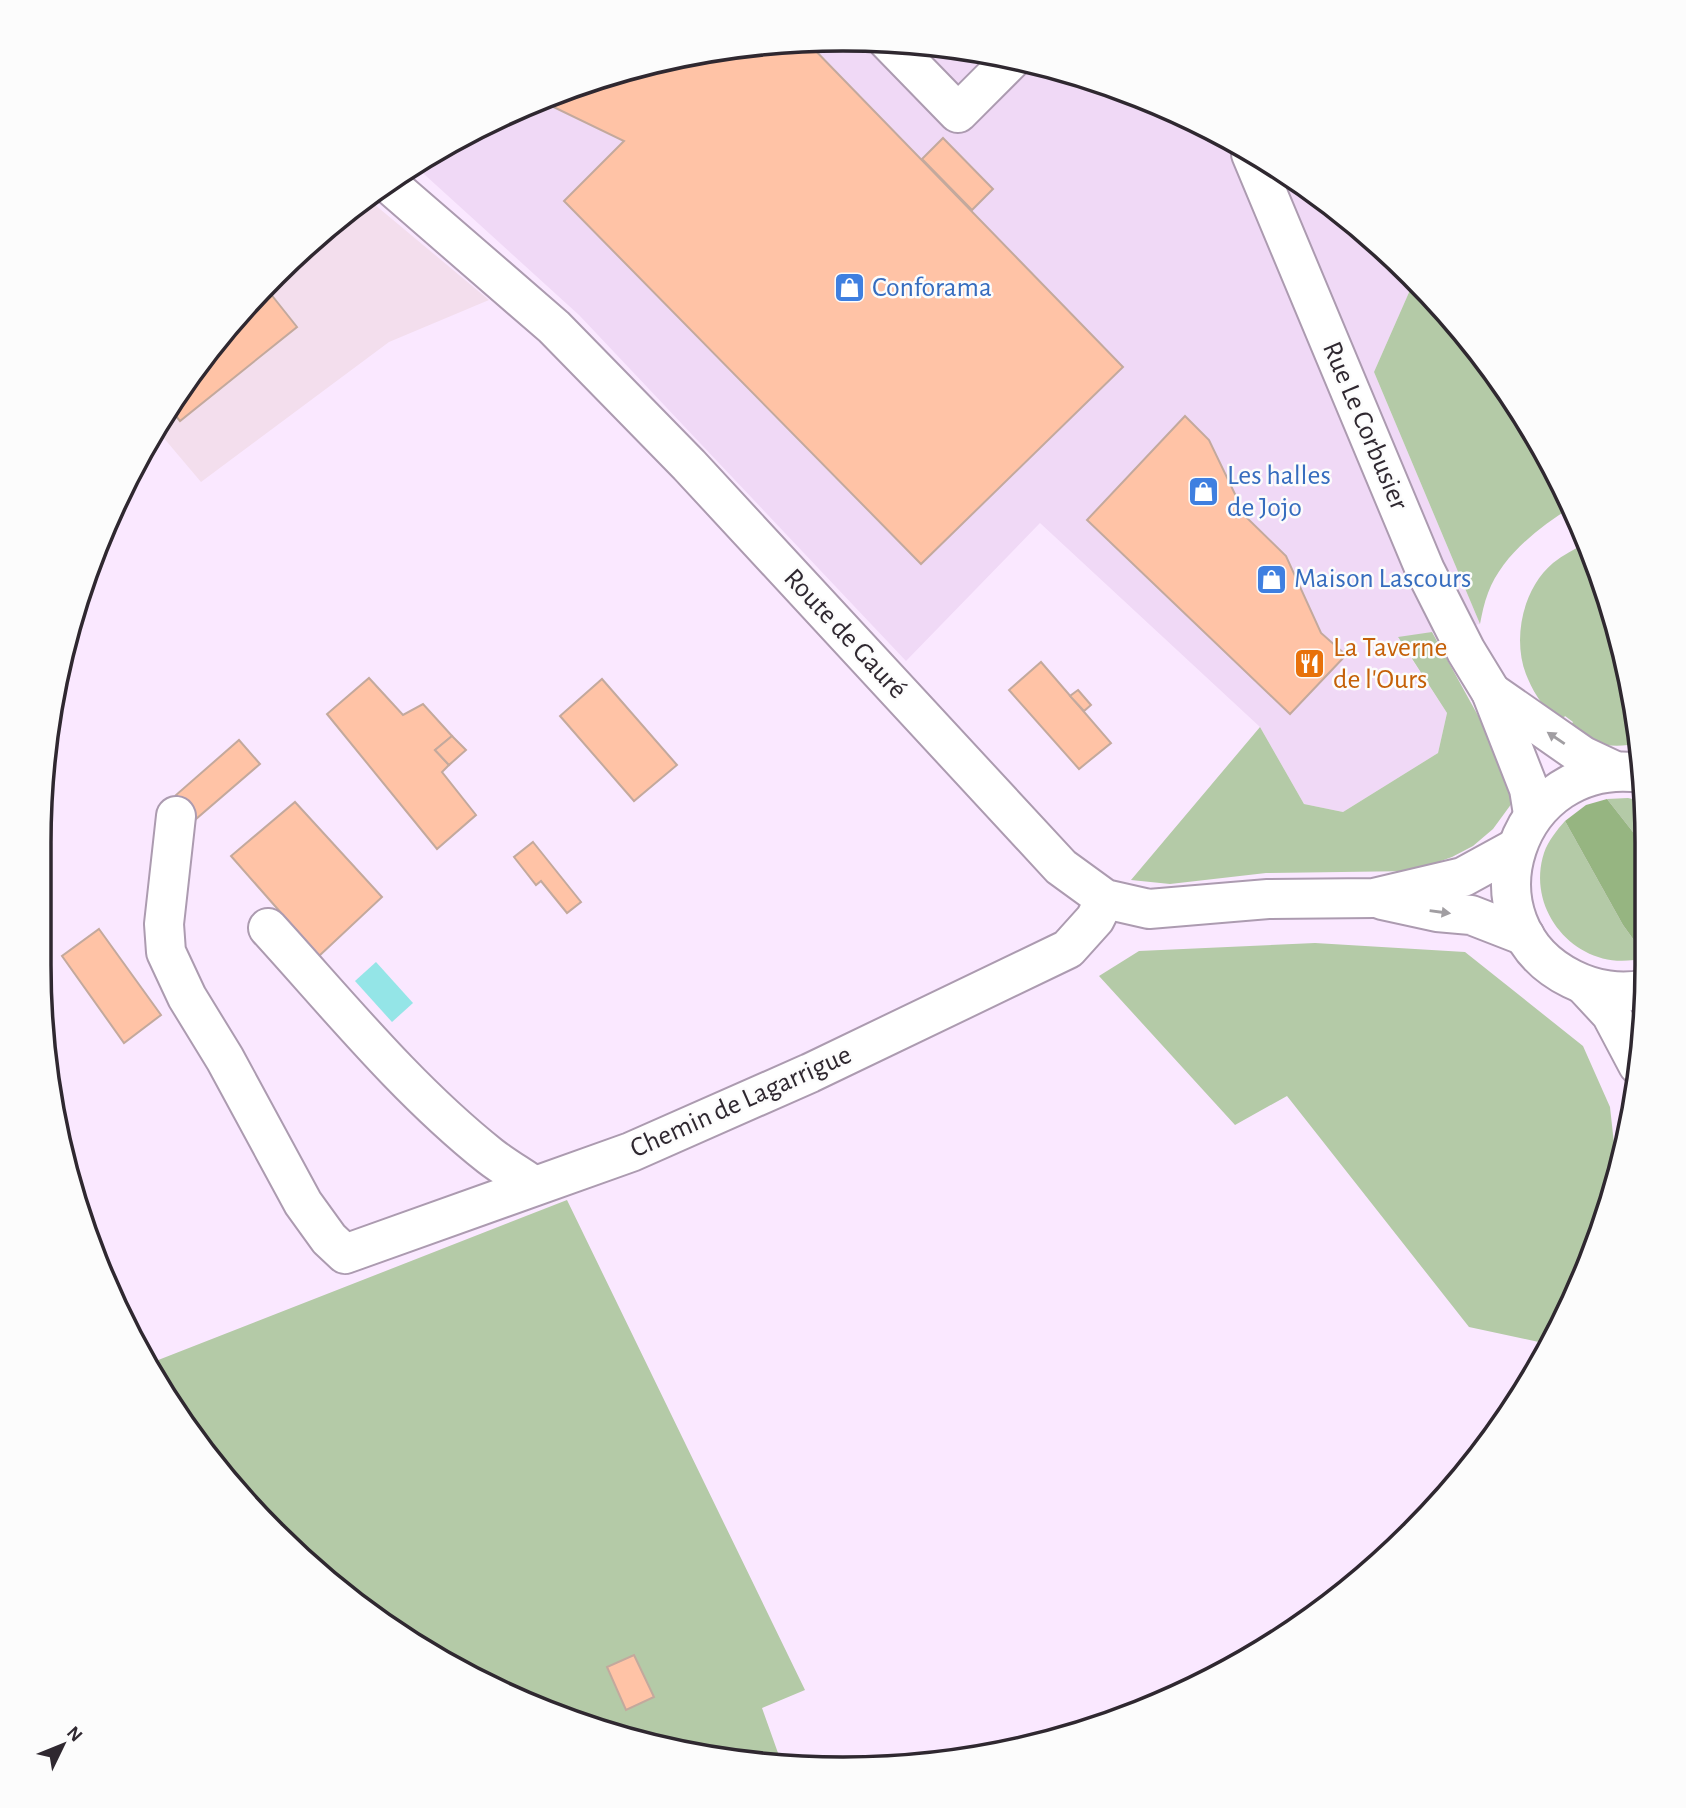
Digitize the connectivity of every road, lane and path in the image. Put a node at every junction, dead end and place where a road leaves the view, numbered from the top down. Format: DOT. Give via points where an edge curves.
graph roads {
  1 [pos="899,52"];
  2 [pos="1004,68"];
  3 [pos="1257,168"];
  4 [pos="395,189"];
  5 [pos="1490,692"];
  6 [pos="1629,772"];
  7 [pos="1533,814"];
  8 [pos="176,816"];
  9 [pos="1516,848"];
  10 [pos="1374,898"];
  11 [pos="1105,899"];
  12 [pos="268,928"];
  13 [pos="1525,936"];
  14 [pos="1585,985"];
  15 [pos="1635,990"];
  16 [pos="1630,1050"];
  17 [pos="534,1186"];
  1 -- 2 [label="street" via="958,113"];
  3 -- 5 [label="street, Rue Le Corbusier" via="1425,570"];
  4 -- 11 [label="street, Route de Gauré" via="554,327 689,465 1061,867"];
  6 -- 5 [label="street, Rue Le Corbusier, one-way" via="1583,756"];
  5 -- 7 [label="street, Rue Le Corbusier" via="1529,789"];
  6 -- 7 [label="street" via="1591,774 1569,783"];
  7 -- 9 [label="street"];
  8 -- 17 [label="street, Chemin de Lagarrigue" via="164,924 166,952 303,1203 329,1239 345,1254"];
  9 -- 10 [label="street, Route de Gauré" via="1464,877"];
  9 -- 13 [label="street" via="1511,877 1514,907"];
  10 -- 11 [label="street, Route de Gauré" via="1149,909"];
  10 -- 13 [label="street, Route de Gauré, one-way" via="1471,915"];
  11 -- 17 [label="street, Chemin de Lagarrigue" via="1095,919 1068,949 631,1152"];
  12 -- 17 [label="street" via="390,1063 491,1157"];
  13 -- 14 [label="street" via="1541,957"];
  14 -- 15 [label="street"];
  14 -- 16 [label="street" via="1611,1014"];
}
